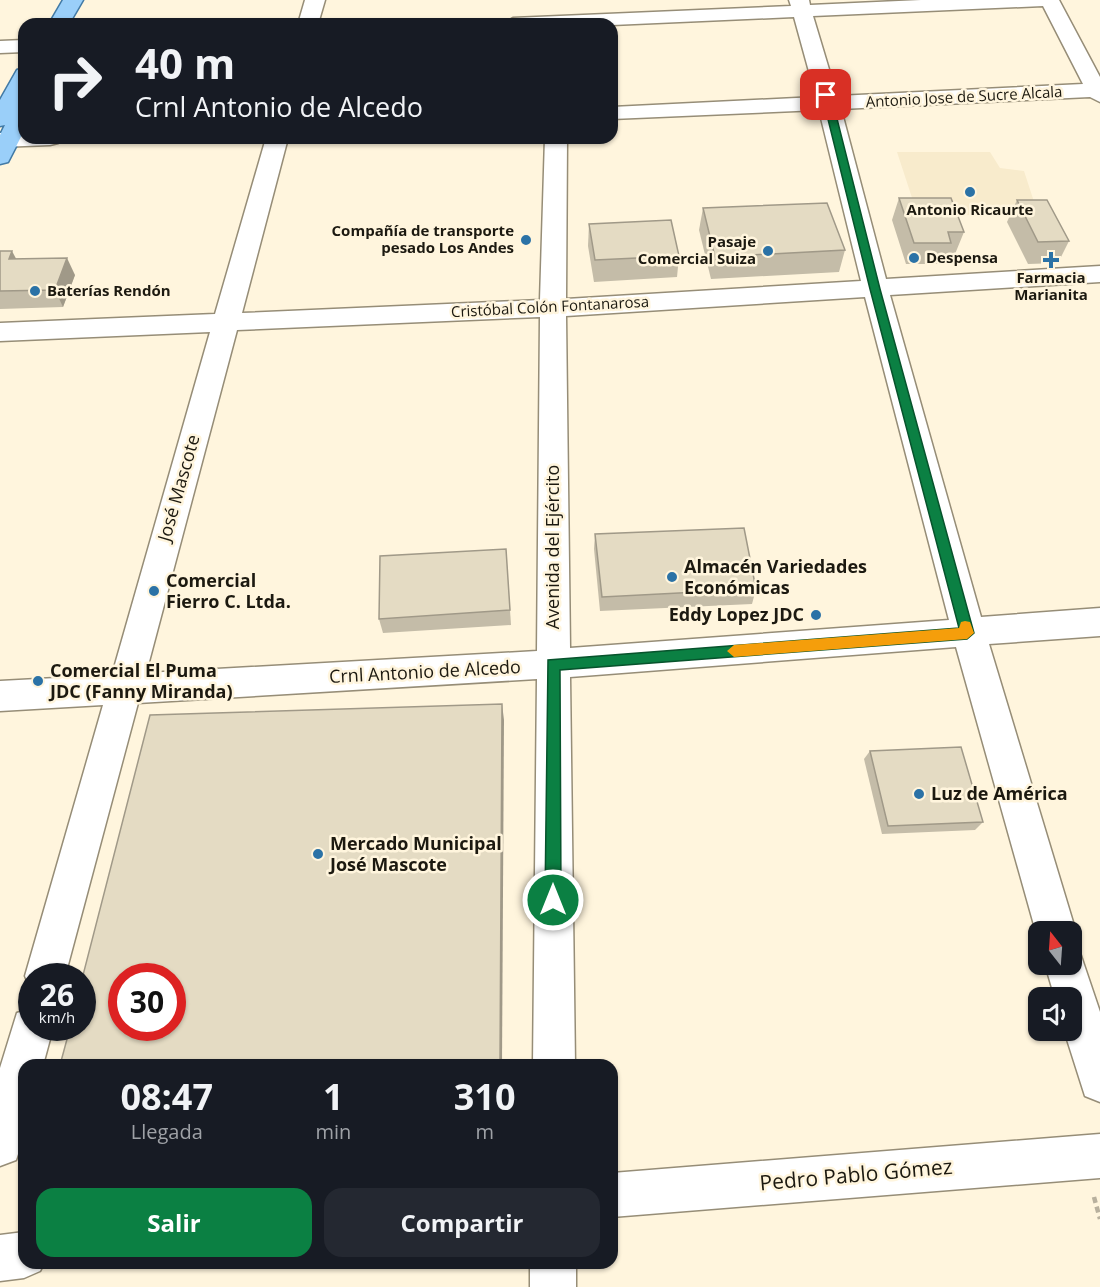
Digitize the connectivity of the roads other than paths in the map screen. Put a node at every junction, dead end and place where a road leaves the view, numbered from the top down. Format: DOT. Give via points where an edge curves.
graph roads {
  1 [pos="74,0"];
  2 [pos="315,0"];
  3 [pos="557,0"];
  4 [pos="1049,0"];
  5 [pos="800,6"];
  6 [pos="63,18"];
  7 [pos="310,18"];
  8 [pos="556,18"];
  9 [pos="618,19"];
  10 [pos="18,46"];
  11 [pos="0,47"];
  12 [pos="1098,89"];
  13 [pos="18,97"];
  14 [pos="827,99"];
  15 [pos="618,104"];
  16 [pos="618,112"];
  17 [pos="9,131"];
  18 [pos="275,144"];
  19 [pos="556,144"];
  20 [pos="1100,274"];
  21 [pos="875,289"];
  22 [pos="553,308"];
  23 [pos="225,322"];
  24 [pos="0,332"];
  25 [pos="1100,622"];
  26 [pos="967,633"];
  27 [pos="553,664"];
  28 [pos="123,690"];
  29 [pos="0,696"];
  30 [pos="1053,921"];
  31 [pos="49,963"];
  32 [pos="1068,975"];
  33 [pos="28,1041"];
  34 [pos="23,1059"];
  35 [pos="554,1059"];
  36 [pos="18,1079"];
  37 [pos="1100,1081"];
  38 [pos="0,1144"];
  39 [pos="1100,1156"];
  40 [pos="618,1195"];
  41 [pos="18,1256"];
  42 [pos="0,1258"];
  43 [pos="553,1269"];
  44 [pos="553,1287"];
  1 -- 6 [label="main road"];
  2 -- 7 [label="street"];
  3 -- 8 [label="street"];
  4 -- 5 [label="street"];
  4 -- 12 [label="street"];
  5 -- 9 [label="street"];
  5 -- 14 [label="street"];
  10 -- 11 [label="street"];
  12 -- 14 [label="street, Antonio Jose de Sucre Alcala"];
  13 -- 17 [label="main road"];
  14 -- 15 [label="street, Antonio Jose de Sucre Alcala"];
  14 -- 16 [label="street, Antonio Jose de Sucre Alcala"];
  14 -- 21 [label="street"];
  18 -- 23 [label="street, José Mascote"];
  19 -- 22 [label="street, Avenida del Ejército"];
  20 -- 21 [label="street, Cristóbal Colón Fontanarosa"];
  21 -- 22 [label="street, Cristóbal Colón Fontanarosa"];
  21 -- 26 [label="street"];
  22 -- 23 [label="street, Cristóbal Colón Fontanarosa"];
  22 -- 27 [label="street, Avenida del Ejército"];
  23 -- 24 [label="street, Cristóbal Colón Fontanarosa"];
  23 -- 28 [label="street, José Mascote"];
  25 -- 26 [label="street, Crnl Antonio de Alcedo"];
  26 -- 27 [label="street, Crnl Antonio de Alcedo"];
  26 -- 30 [label="street"];
  27 -- 28 [label="street, Crnl Antonio de Alcedo"];
  27 -- 35 [label="street, Avenida del Ejército"];
  28 -- 29 [label="street, Crnl Antonio de Alcedo"];
  28 -- 31 [label="street, José Mascote"];
  32 -- 37 [label="street"];
  33 -- 34 [label="street"];
  36 -- 38 [label="street"];
  39 -- 40 [label="street, Pedro Pablo Gómez"];
  41 -- 42 [label="street"];
  43 -- 44 [label="street"];
}
